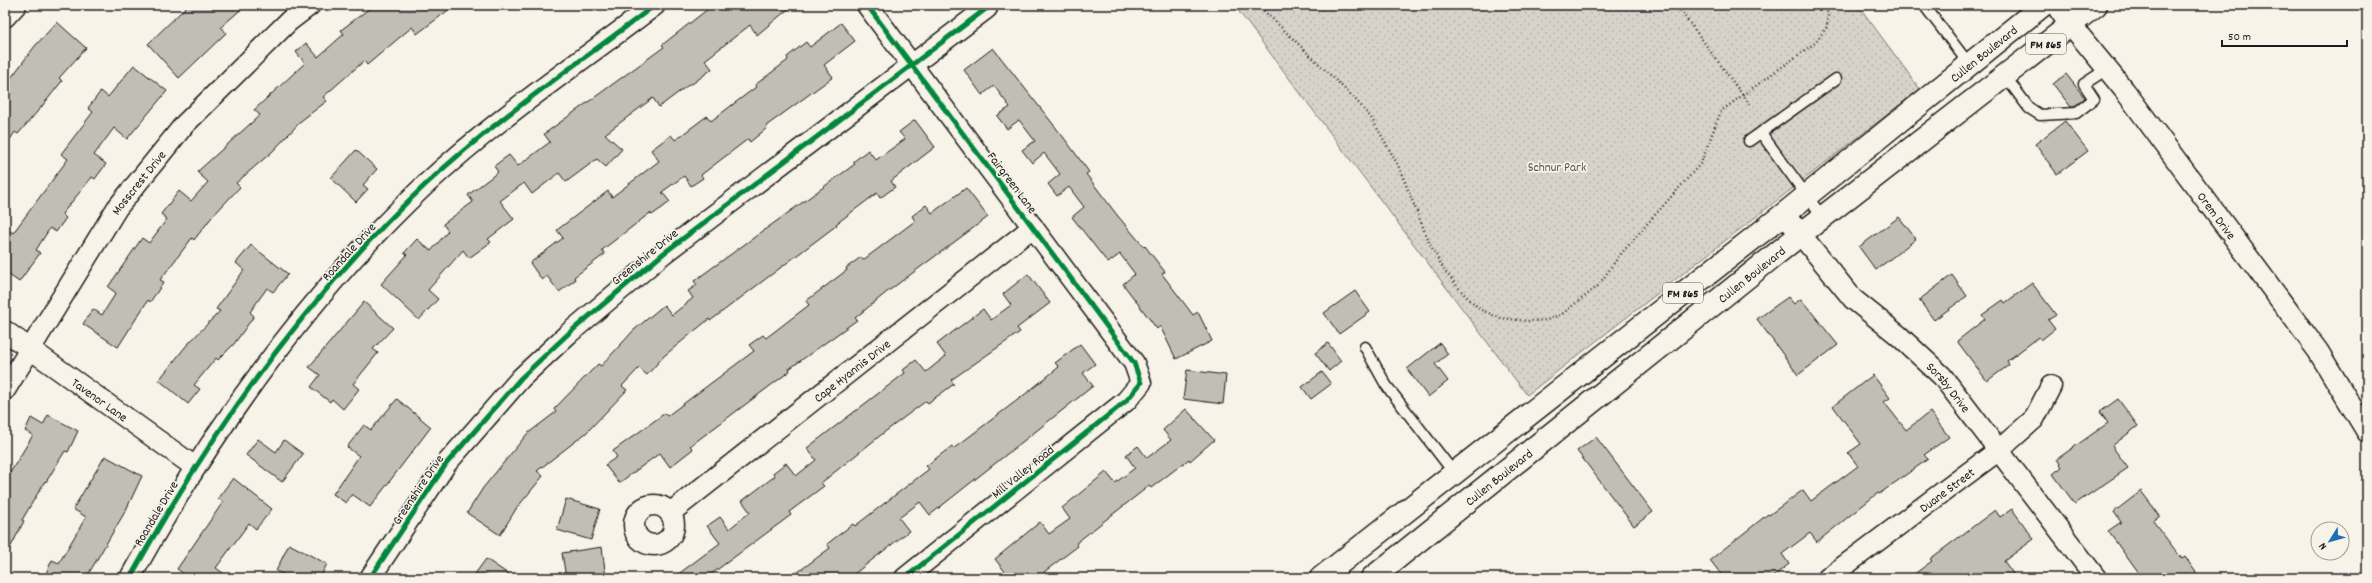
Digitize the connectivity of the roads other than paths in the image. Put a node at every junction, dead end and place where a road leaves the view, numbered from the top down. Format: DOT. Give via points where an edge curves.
graph roads {
  1 [pos="16,5"];
  2 [pos="310,5"];
  3 [pos="655,5"];
  4 [pos="867,5"];
  5 [pos="1924,5"];
  6 [pos="2043,5"];
  7 [pos="2057,5"];
  8 [pos="2096,5"];
  9 [pos="987,8"];
  10 [pos="5,17"];
  11 [pos="2071,25"];
  12 [pos="1969,64"];
  13 [pos="913,66"];
  14 [pos="2107,69"];
  15 [pos="2005,76"];
  16 [pos="1836,79"];
  17 [pos="1761,133"];
  18 [pos="1749,141"];
  19 [pos="1806,196"];
  20 [pos="1784,214"];
  21 [pos="1823,218"];
  22 [pos="1033,227"];
  23 [pos="1801,234"];
  24 [pos="5,331"];
  25 [pos="1366,347"];
  26 [pos="30,348"];
  27 [pos="1138,374"];
  28 [pos="2051,386"];
  29 [pos="5,390"];
  30 [pos="1552,396"];
  31 [pos="1570,419"];
  32 [pos="2367,432"];
  33 [pos="1999,450"];
  34 [pos="195,468"];
  35 [pos="1454,473"];
  36 [pos="670,513"];
  37 [pos="130,578"];
  38 [pos="370,578"];
  39 [pos="905,578"];
  40 [pos="1321,578"];
  41 [pos="1372,578"];
  42 [pos="1828,578"];
  43 [pos="2096,578"];
  1 -- 10 [label="street"];
  2 -- 26 [label="street, Mosscrest Drive" via="289,21 184,125 117,208"];
  3 -- 34 [label="street, Roandale Drive" via="481,137 426,185 377,234 286,339"];
  4 -- 13 [label="street, Fairgreen Lane"];
  5 -- 12 [label="lane"];
  6 -- 12 [label="main road, Cullen Boulevard / FM 865"];
  7 -- 11 [label="main road, Orem Drive"];
  8 -- 11 [label="main road, Cullen Boulevard / FM 865"];
  9 -- 13 [label="street, Greenshire Drive"];
  11 -- 14 [label="street, Orem Drive"];
  11 -- 15 [label="main road, Cullen Boulevard / FM 865"];
  12 -- 19 [label="main road, Cullen Boulevard / FM 865"];
  13 -- 22 [label="street, Fairgreen Lane"];
  13 -- 38 [label="street, Greenshire Drive" via="664,253 521,378 446,464"];
  14 -- 15 [label="lane" via="2084,84 2094,99 2076,113 2040,115 2029,108"];
  14 -- 32 [label="street, Orem Drive" via="2318,351"];
  15 -- 21 [label="main road, Cullen Boulevard / FM 865"];
  16 -- 17 [label="lane"];
  17 -- 18 [label="lane"];
  17 -- 19 [label="lane"];
  19 -- 20 [label="main road, Cullen Boulevard / FM 865"];
  19 -- 21 [label="lane"];
  20 -- 23 [label="street, Sorsby Drive"];
  20 -- 30 [label="main road, Cullen Boulevard / FM 865"];
  21 -- 23 [label="main road, Cullen Boulevard / FM 865"];
  22 -- 27 [label="street, Fairgreen Lane" via="1134,363"];
  22 -- 36 [label="street, Cape Hyannis Drive"];
  23 -- 31 [label="main road, Cullen Boulevard / FM 865"];
  23 -- 33 [label="street, Sorsby Drive" via="1853,299 1898,335 1942,376"];
  24 -- 26 [label="street, Tavenor Lane"];
  25 -- 35 [label="lane" via="1386,385"];
  26 -- 29 [label="street, Mosscrest Drive"];
  26 -- 34 [label="street, Tavenor Lane"];
  27 -- 39 [label="street, Mill Valley Road" via="1141,383 1126,401"];
  28 -- 33 [label="street, Duane Street" via="2034,419"];
  30 -- 31 [label="main road"];
  30 -- 35 [label="main road, Cullen Boulevard / FM 865"];
  31 -- 41 [label="main road, Cullen Boulevard / FM 865"];
  33 -- 42 [label="street, Duane Street"];
  33 -- 43 [label="street, Sorsby Drive"];
  34 -- 37 [label="street, Roandale Drive"];
  35 -- 40 [label="main road, Cullen Boulevard / FM 865"];
}
